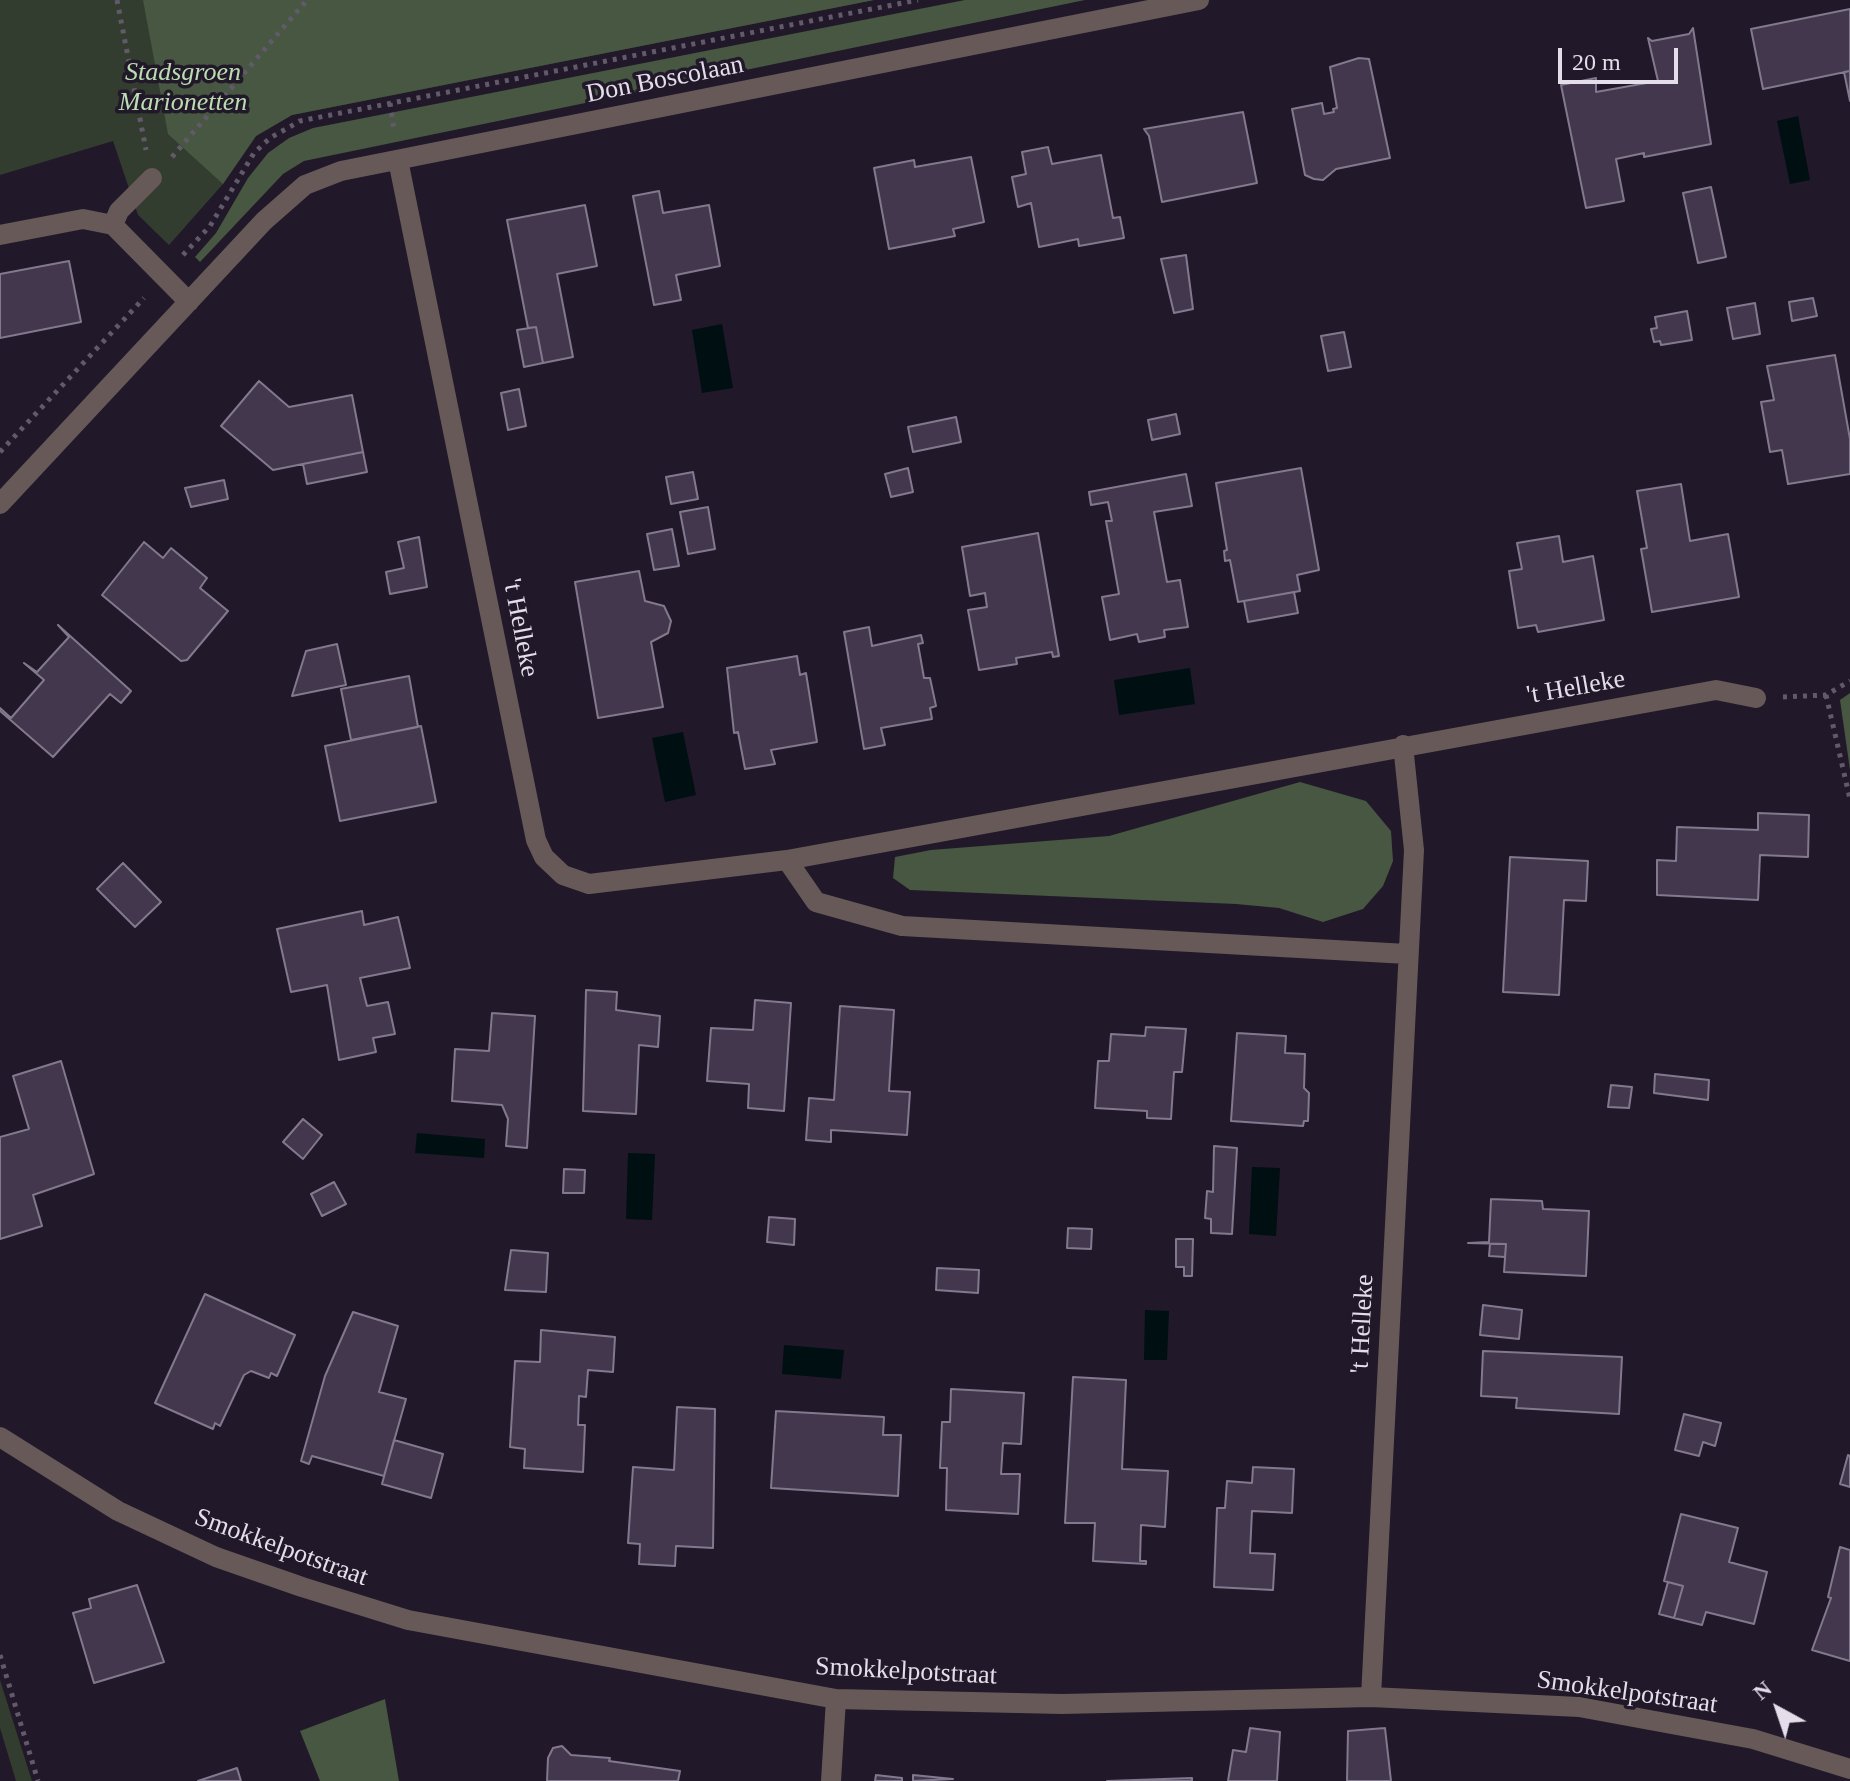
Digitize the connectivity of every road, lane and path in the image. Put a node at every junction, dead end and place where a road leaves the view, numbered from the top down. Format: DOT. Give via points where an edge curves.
graph roads {
  1 [pos="117,0"];
  2 [pos="307,0"];
  3 [pos="918,0"];
  4 [pos="1199,0"];
  5 [pos="398,160"];
  6 [pos="152,178"];
  7 [pos="113,225"];
  8 [pos="0,235"];
  9 [pos="164,276"];
  10 [pos="189,302"];
  11 [pos="0,452"];
  12 [pos="0,504"];
  13 [pos="1850,681"];
  14 [pos="1826,695"];
  15 [pos="1756,698"];
  16 [pos="1403,745"];
  17 [pos="1850,799"];
  18 [pos="787,860"];
  19 [pos="1407,954"];
  20 [pos="0,1437"];
  21 [pos="0,1655"];
  22 [pos="1371,1697"];
  23 [pos="836,1699"];
  24 [pos="1850,1769"];
  25 [pos="38,1781"];
  26 [pos="831,1781"];
  1 -- 6 [label="path"];
  2 -- 6 [label="path"];
  3 -- 9 [label="path" via="300,121 254,153 210,226"];
  4 -- 5 [label="street, Don Boscolaan"];
  5 -- 10 [label="street, Don Boscolaan" via="341,171 305,185"];
  5 -- 18 [label="street, 't Helleke" via="536,840 544,857 563,875 589,884"];
  6 -- 7 [label="street" via="119,211"];
  7 -- 8 [label="street" via="83,219"];
  7 -- 9 [label="street"];
  9 -- 10 [label="street"];
  9 -- 11 [label="path"];
  10 -- 12 [label="street, Don Boscolaan"];
  13 -- 14 [label="path"];
  14 -- 15 [label="path"];
  14 -- 17 [label="path"];
  15 -- 16 [label="street, 't Helleke" via="1716,690"];
  16 -- 18 [label="street, 't Helleke"];
  16 -- 19 [label="street, 't Helleke" via="1414,850"];
  18 -- 19 [label="street" via="816,902 902,926"];
  19 -- 22 [label="street, 't Helleke"];
  20 -- 23 [label="street, Smokkelpotstraat" via="118,1511 216,1557 317,1592 408,1620"];
  21 -- 25 [label="path"];
  22 -- 23 [label="street, Smokkelpotstraat" via="1062,1704"];
  22 -- 24 [label="street, Smokkelpotstraat" via="1579,1707 1753,1739"];
  23 -- 26 [label="street"];
}
